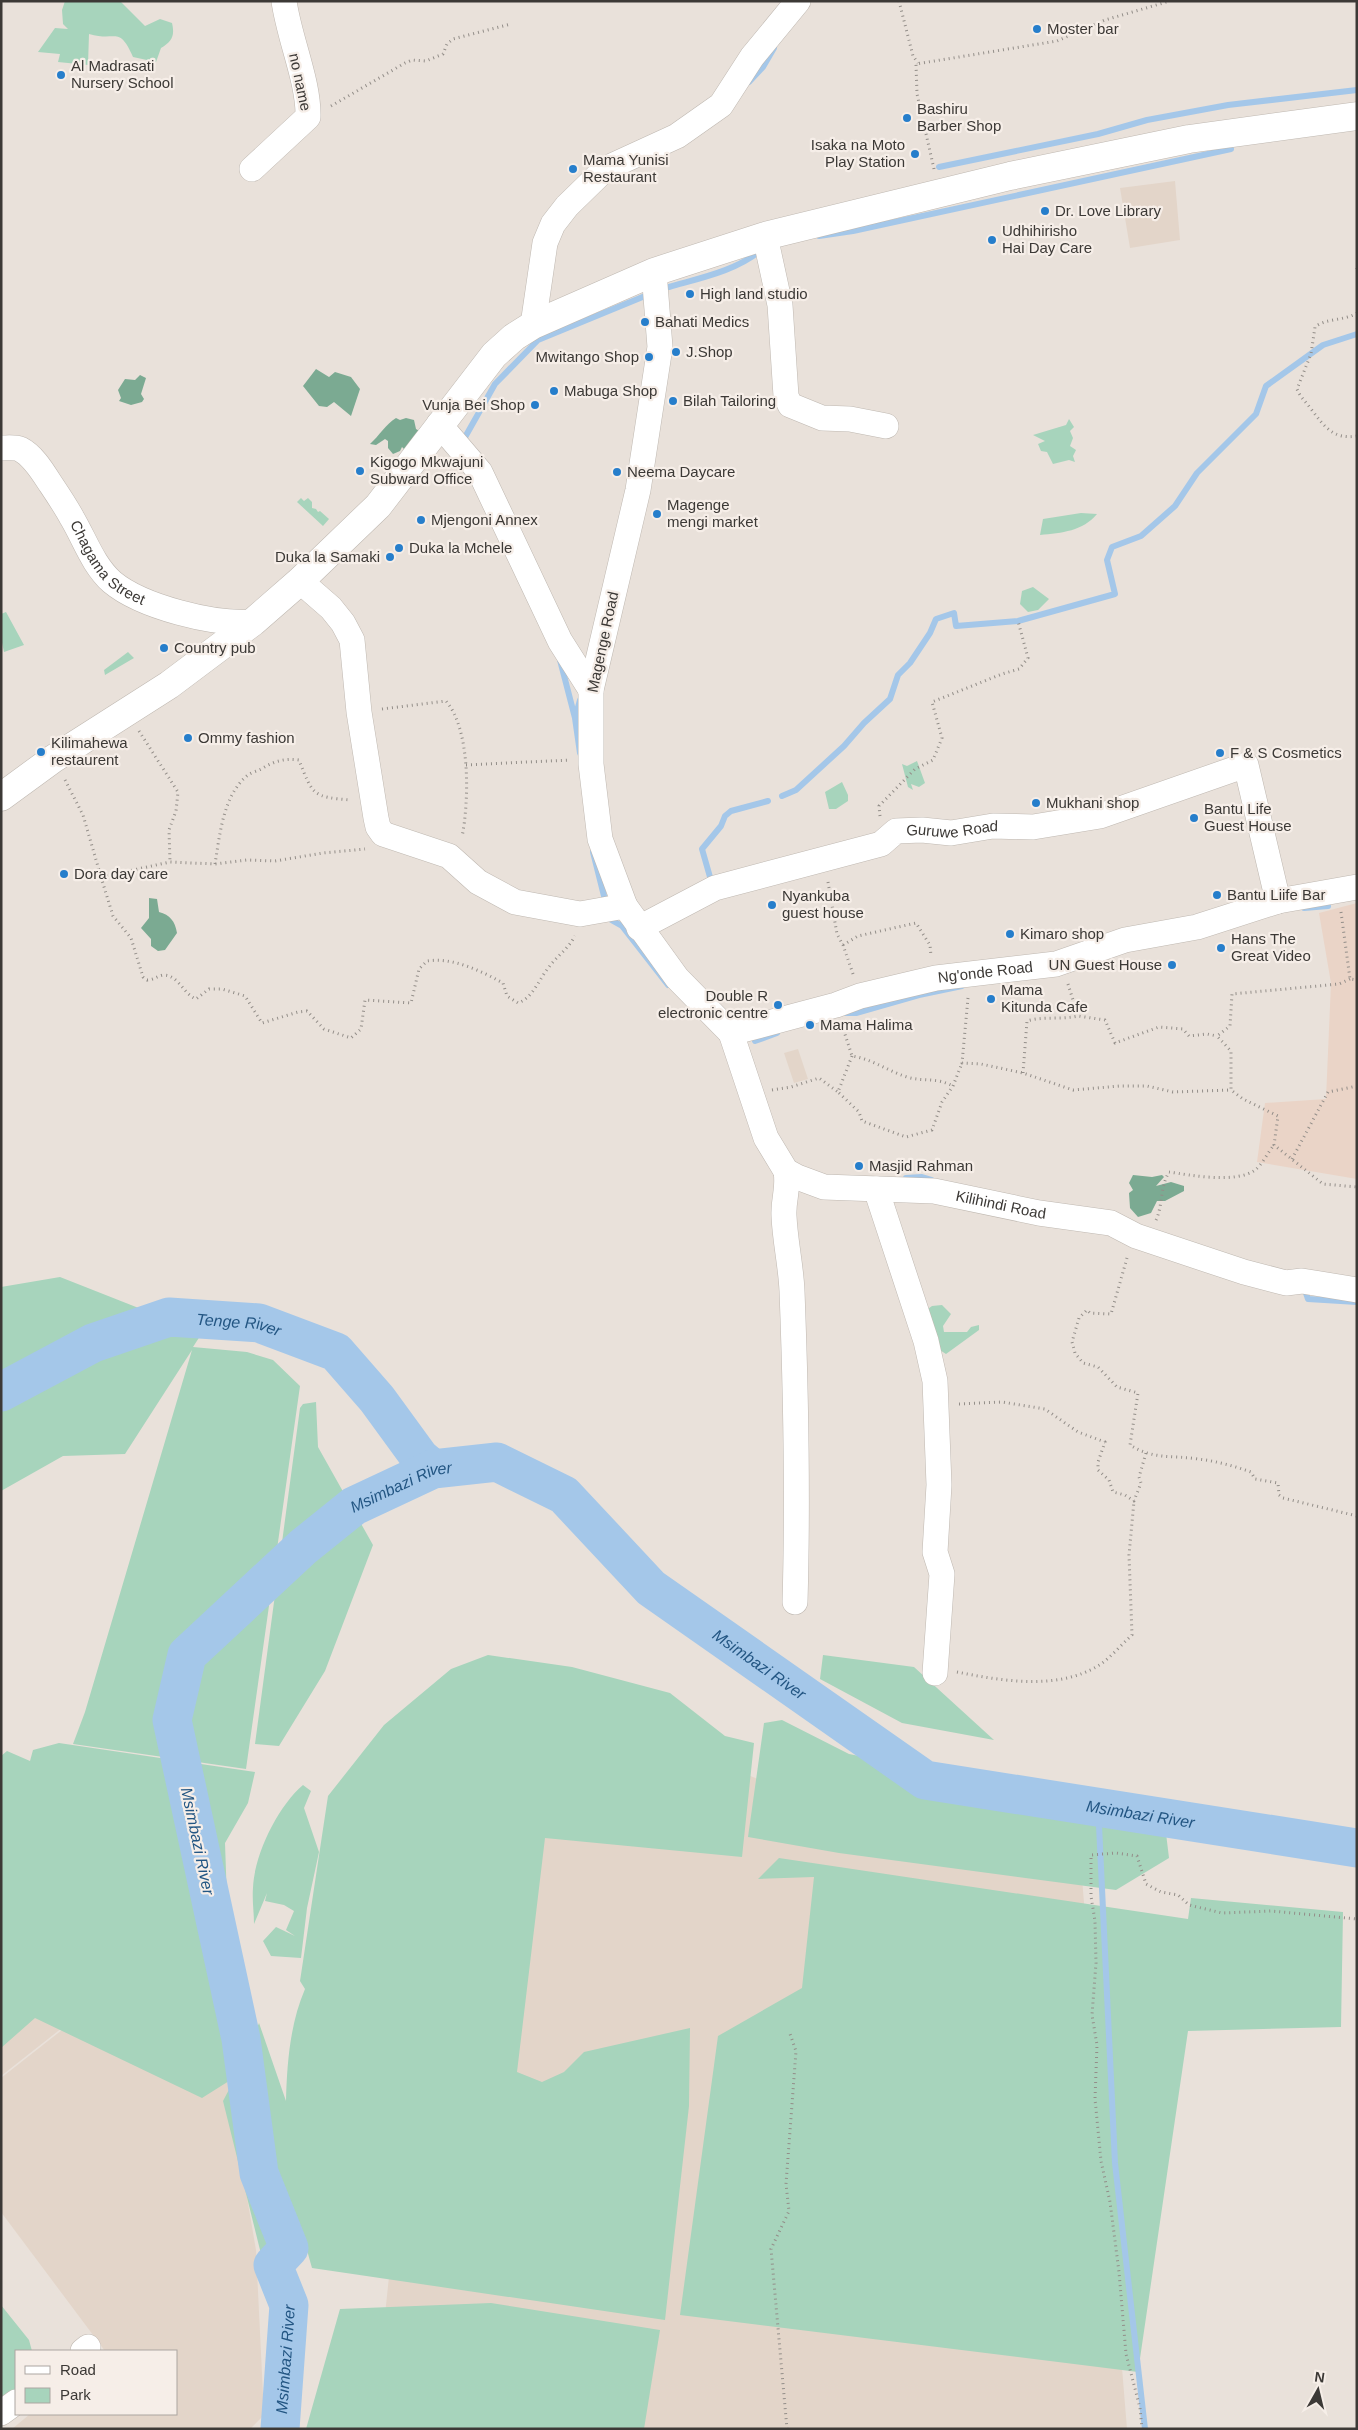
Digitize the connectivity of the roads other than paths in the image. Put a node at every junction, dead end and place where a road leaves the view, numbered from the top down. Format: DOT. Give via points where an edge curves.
graph roads {
  1 [pos="284,1"];
  2 [pos="798,1"];
  3 [pos="1357,116"];
  4 [pos="252,169"];
  5 [pos="765,236"];
  6 [pos="654,272"];
  7 [pos="533,325"];
  8 [pos="439,424"];
  9 [pos="886,426"];
  10 [pos="1,448"];
  11 [pos="300,581"];
  12 [pos="253,622"];
  13 [pos="590,690"];
  14 [pos="1,797"];
  15 [pos="1348,888"];
  16 [pos="1278,901"];
  17 [pos="625,906"];
  18 [pos="638,928"];
  19 [pos="731,1033"];
  20 [pos="786,1171"];
  21 [pos="876,1189"];
  22 [pos="1357,1290"];
  23 [pos="795,1602"];
  24 [pos="935,1672"];
  25 [pos="15,2403"];
  26 [pos="1,2413"];
  1 -- 4 [label="street, no name" via="308,118"];
  2 -- 7 [label="street" via="752,57 720,105 677,136 605,169 567,206 553,224 546,243"];
  3 -- 5 [label="street" via="1189,139 1010,176"];
  5 -- 6 [label="street"];
  5 -- 9 [label="street" via="780,305 786,396 790,405 822,418"];
  6 -- 7 [label="street"];
  6 -- 13 [label="street, Magenge Road" via="660,347 651,410 638,490"];
  7 -- 8 [label="street" via="494,355"];
  8 -- 11 [label="street" via="378,506"];
  8 -- 13 [label="street" via="480,472 560,641"];
  10 -- 12 [label="street, Chagama Street" via="19,448 44,472 95,562 112,582 131,594 175,610 201,617"];
  11 -- 12 [label="street"];
  11 -- 17 [label="street" via="331,608 352,640 378,827 383,834 448,856 478,882 515,902 580,914"];
  12 -- 14 [label="street" via="169,685 53,759"];
  13 -- 17 [label="street, Magenge Road" via="591,764 600,839"];
  15 -- 16 [label="street, Ng'onde Road"];
  16 -- 18 [label="street, Guruwe Road" via="1246,765 1100,816 1034,828 993,826 951,832 896,831 881,844 715,888"];
  16 -- 19 [label="street, Ng'onde Road" via="1197,927 1126,940 1056,964 936,978"];
  17 -- 18 [label="street, Magenge Road"];
  18 -- 19 [label="street, Magenge Road" via="677,978"];
  19 -- 20 [label="street" via="766,1138"];
  20 -- 21 [label="street, Kilihindi Road" via="824,1187"];
  20 -- 23 [label="street" via="789,1188 784,1216 792,1289 797,1532"];
  21 -- 22 [label="street, Kilihindi Road" via="934,1191 1039,1213 1112,1223 1136,1236 1286,1284 1302,1280"];
  21 -- 24 [label="street" via="926,1341 935,1381 939,1485 935,1552 942,1574"];
  25 -- 26 [label="street"];
}
